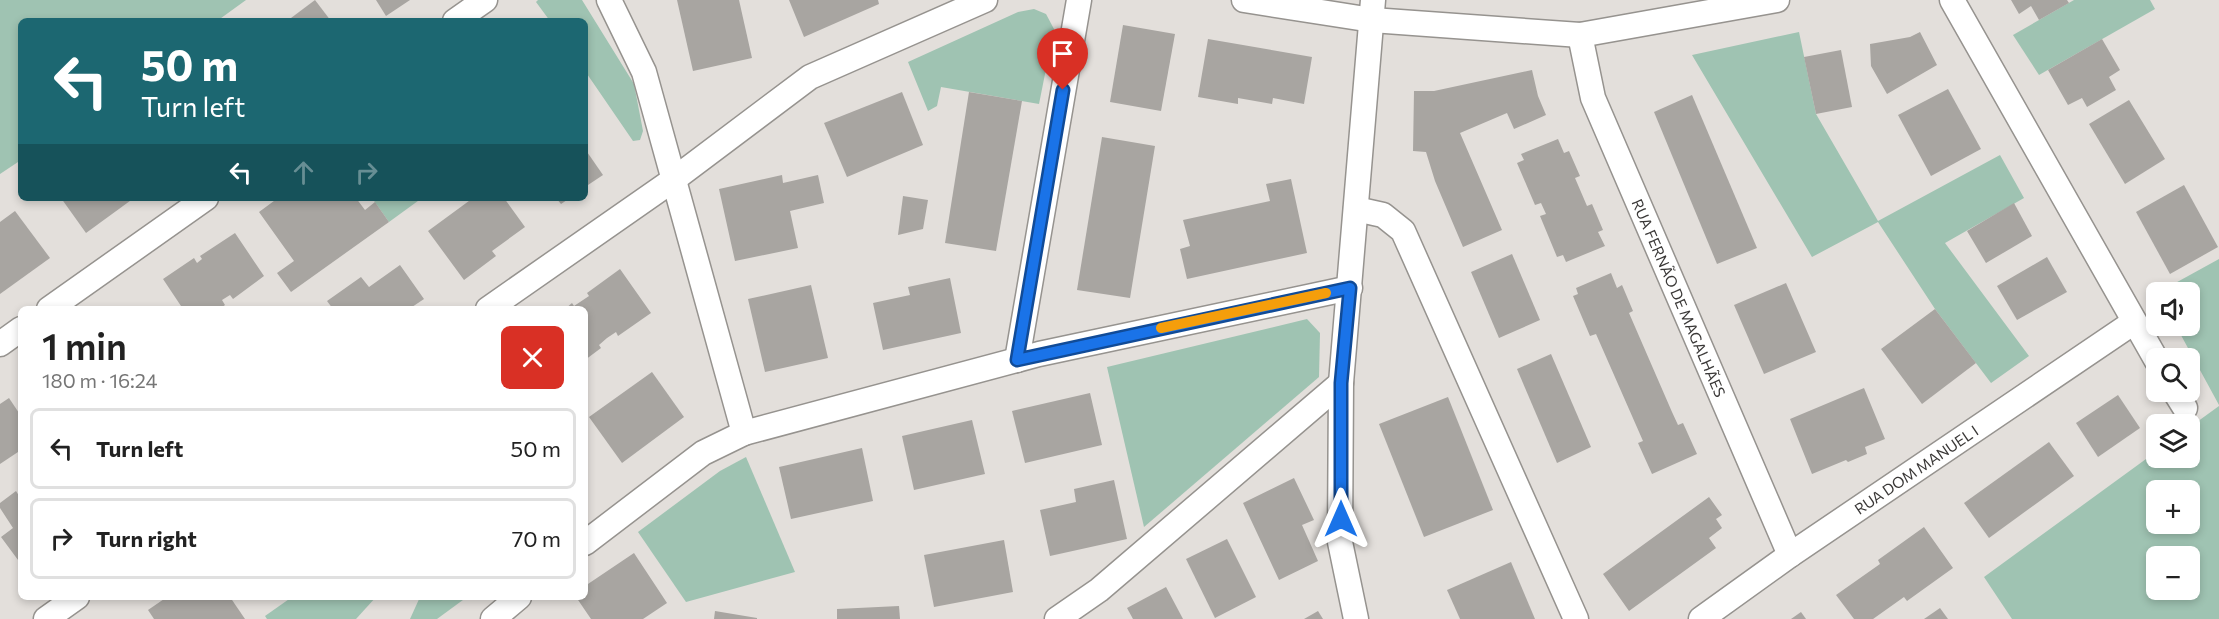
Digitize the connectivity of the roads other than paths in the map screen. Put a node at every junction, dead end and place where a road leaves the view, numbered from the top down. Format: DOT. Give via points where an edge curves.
graph roads {
  1 [pos="485,0"];
  2 [pos="609,0"];
  3 [pos="985,0"];
  4 [pos="1078,0"];
  5 [pos="1244,0"];
  6 [pos="1777,0"];
  7 [pos="1952,0"];
  8 [pos="1373,10"];
  9 [pos="459,18"];
  10 [pos="1580,36"];
  11 [pos="673,180"];
  12 [pos="202,201"];
  13 [pos="1356,209"];
  14 [pos="1350,288"];
  15 [pos="53,306"];
  16 [pos="492,306"];
  17 [pos="2134,322"];
  18 [pos="18,331"];
  19 [pos="0,344"];
  20 [pos="2149,348"];
  21 [pos="1017,360"];
  22 [pos="1341,383"];
  23 [pos="744,433"];
  24 [pos="588,541"];
  25 [pos="1790,555"];
  26 [pos="73,600"];
  27 [pos="515,600"];
  28 [pos="46,619"];
  29 [pos="493,619"];
  30 [pos="1057,619"];
  31 [pos="1356,619"];
  32 [pos="1576,619"];
  33 [pos="1701,619"];
  1 -- 9 [label="street"];
  2 -- 11 [label="street" via="644,72"];
  3 -- 11 [label="street" via="810,77"];
  4 -- 21 [label="street"];
  5 -- 8 [label="street"];
  6 -- 10 [label="street"];
  7 -- 17 [label="street"];
  8 -- 10 [label="street"];
  8 -- 13 [label="street"];
  10 -- 25 [label="street, RUA FERNÃO DE MAGALHÃES" via="1593,98"];
  11 -- 16 [label="street"];
  11 -- 23 [label="street"];
  12 -- 15 [label="street"];
  13 -- 14 [label="street"];
  13 -- 32 [label="street" via="1383,214 1403,231"];
  14 -- 21 [label="street"];
  14 -- 22 [label="street"];
  17 -- 20 [label="street"];
  17 -- 25 [label="street, RUA DOM MANUEL I"];
  18 -- 19 [label="street"];
  21 -- 23 [label="street"];
  22 -- 30 [label="street" via="1099,591"];
  22 -- 31 [label="street" via="1340,542"];
  23 -- 24 [label="street" via="703,453"];
  25 -- 33 [label="street, RUA DOM MANUEL I"];
  26 -- 28 [label="street"];
  27 -- 29 [label="street"];
}
